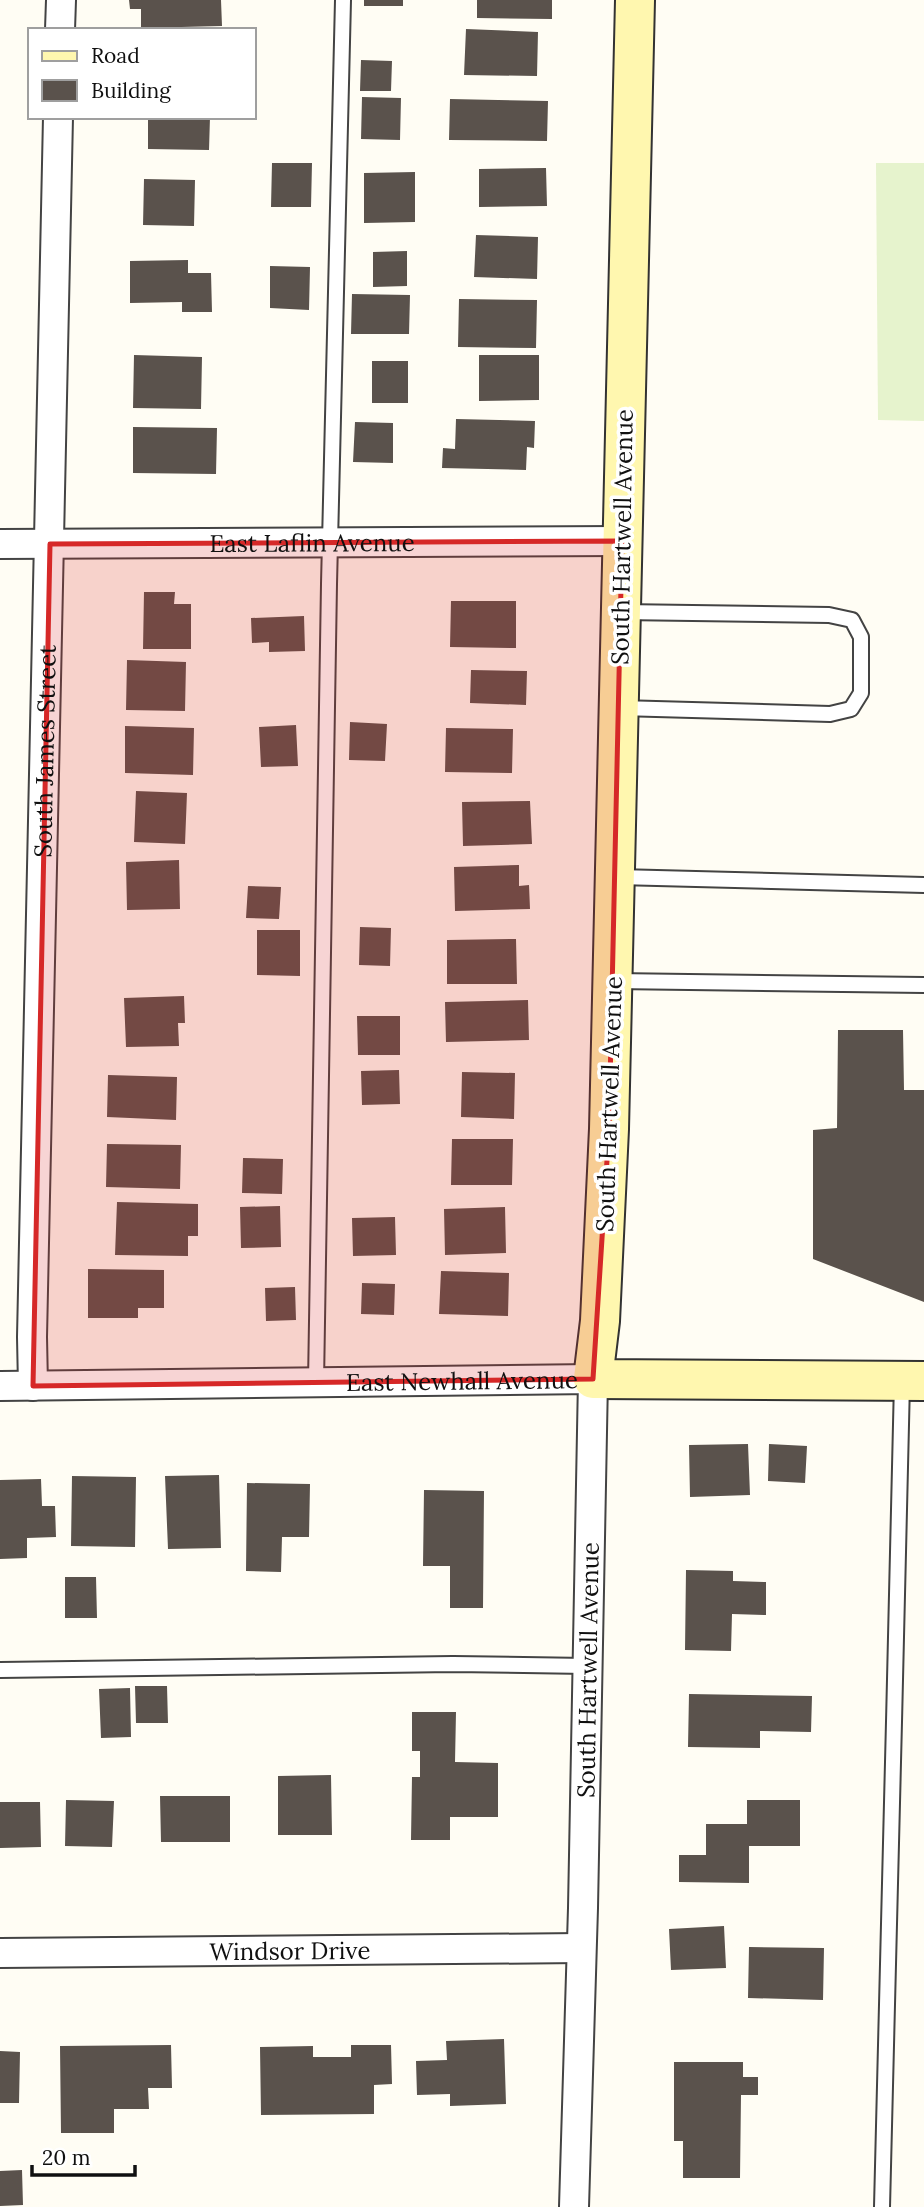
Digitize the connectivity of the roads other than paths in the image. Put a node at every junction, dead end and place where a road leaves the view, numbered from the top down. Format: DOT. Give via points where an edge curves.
graph roads {
  1 [pos="61,0"];
  2 [pos="343,0"];
  3 [pos="635,0"];
  4 [pos="60,28"];
  5 [pos="58,119"];
  6 [pos="330,541"];
  7 [pos="622,541"];
  8 [pos="0,544"];
  9 [pos="50,544"];
  10 [pos="620,612"];
  11 [pos="619,708"];
  12 [pos="615,877"];
  13 [pos="924,885"];
  14 [pos="613,981"];
  15 [pos="924,985"];
  16 [pos="593,1379"];
  17 [pos="913,1381"];
  18 [pos="316,1383"];
  19 [pos="0,1386"];
  20 [pos="33,1386"];
  21 [pos="587,1666"];
  22 [pos="0,1670"];
  23 [pos="581,1948"];
  24 [pos="0,1953"];
  25 [pos="574,2207"];
  26 [pos="882,2207"];
  1 -- 4 [label="street"];
  2 -- 6 [label="lane"];
  3 -- 7 [label="street, South Hartwell Avenue"];
  5 -- 9 [label="street, South James Street"];
  6 -- 7 [label="street, East Laflin Avenue"];
  6 -- 9 [label="street, East Laflin Avenue"];
  6 -- 18 [label="lane"];
  7 -- 10 [label="street, South Hartwell Avenue"];
  8 -- 9 [label="street, East Laflin Avenue"];
  9 -- 20 [label="street, South James Street"];
  10 -- 11 [label="street, South Hartwell Avenue"];
  10 -- 11 [label="lane" via="829,615 852,620 861,637 861,692 851,709 830,714"];
  11 -- 12 [label="street, South Hartwell Avenue"];
  12 -- 13 [label="lane"];
  12 -- 14 [label="street, South Hartwell Avenue"];
  14 -- 15 [label="lane"];
  14 -- 16 [label="street, South Hartwell Avenue" via="601,1308"];
  16 -- 17 [label="street, East Newhall Avenue"];
  16 -- 18 [label="street, East Newhall Avenue"];
  16 -- 21 [label="street, South Hartwell Avenue"];
  17 -- 26 [label="lane" via="892,1774"];
  18 -- 20 [label="street, East Newhall Avenue"];
  19 -- 20 [label="street, East Newhall Avenue"];
  21 -- 22 [label="lane"];
  21 -- 23 [label="street, South Hartwell Avenue"];
  23 -- 24 [label="street, Windsor Drive"];
  23 -- 25 [label="street, South Hartwell Avenue"];
}
